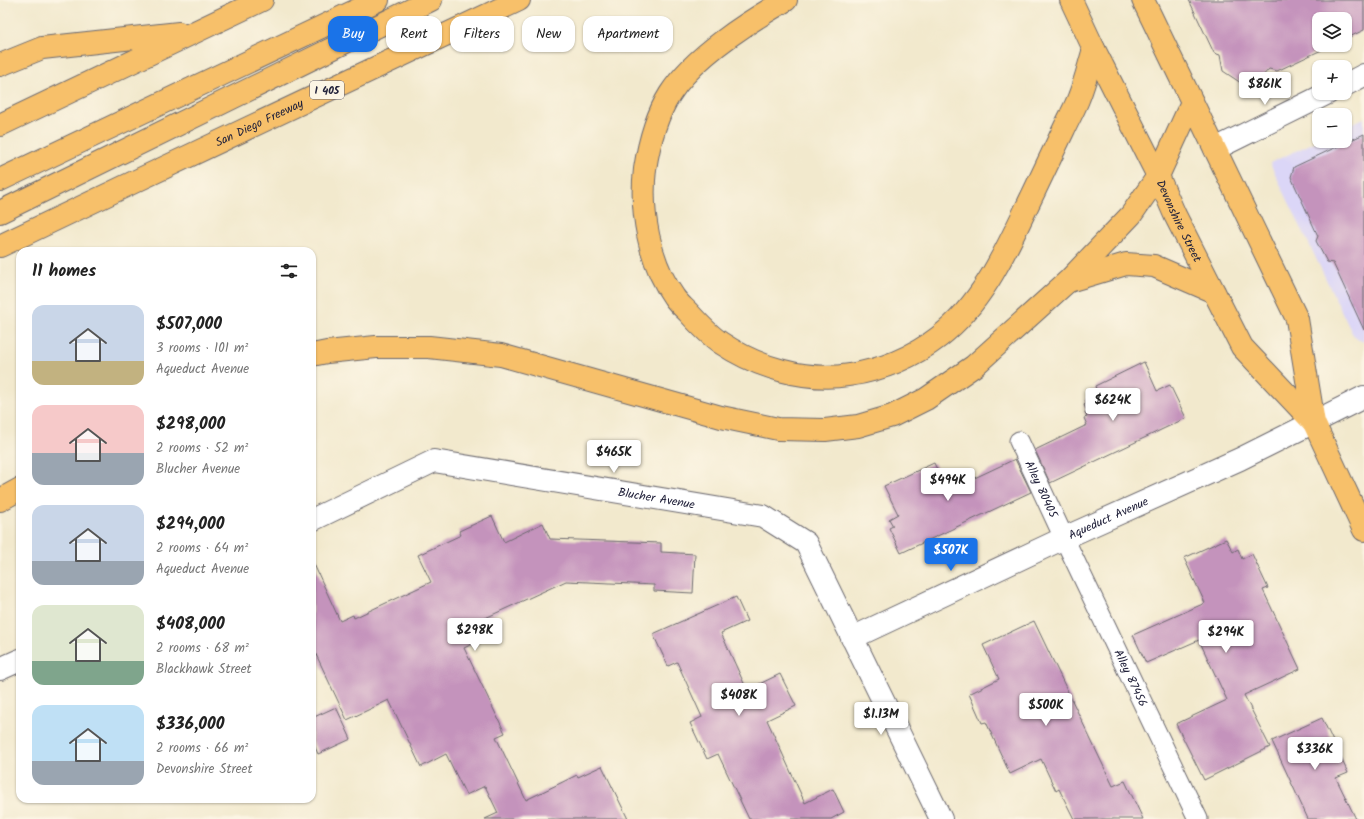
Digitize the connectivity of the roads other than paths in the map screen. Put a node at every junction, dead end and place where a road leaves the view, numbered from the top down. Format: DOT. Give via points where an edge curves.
graph roads {
  1 [pos="262,0"];
  2 [pos="378,0"];
  3 [pos="432,0"];
  4 [pos="519,0"];
  5 [pos="786,0"];
  6 [pos="1071,0"];
  7 [pos="1143,0"];
  8 [pos="196,31"];
  9 [pos="1094,50"];
  10 [pos="0,65"];
  11 [pos="1364,75"];
  12 [pos="1352,81"];
  13 [pos="1314,100"];
  14 [pos="1192,102"];
  15 [pos="0,125"];
  16 [pos="1215,149"];
  17 [pos="1158,176"];
  18 [pos="0,180"];
  19 [pos="0,212"];
  20 [pos="0,246"];
  21 [pos="1068,281"];
  22 [pos="1214,292"];
  23 [pos="316,354"];
  24 [pos="1364,397"];
  25 [pos="1314,423"];
  26 [pos="1019,441"];
  27 [pos="16,491"];
  28 [pos="0,500"];
  29 [pos="316,518"];
  30 [pos="1364,530"];
  31 [pos="1064,538"];
  32 [pos="852,638"];
  33 [pos="16,662"];
  34 [pos="0,669"];
  35 [pos="941,819"];
  36 [pos="1198,819"];
  1 -- 8 [label="main road"];
  2 -- 18 [label="main road"];
  3 -- 19 [label="main road"];
  4 -- 20 [label="main road, San Diego Freeway / I 405"];
  5 -- 9 [label="main road" via="719,44 691,69 671,93 655,124 643,182 644,214 649,241 661,273 675,298 718,341 750,359 795,373 847,376 874,370 900,361 920,350 962,317 1000,264 1079,99"];
  6 -- 9 [label="main road, Devonshire Street"];
  7 -- 14 [label="main road, Devonshire Street"];
  8 -- 10 [label="main road" via="42,48"];
  8 -- 15 [label="main road"];
  9 -- 17 [label="main road, Devonshire Street"];
  11 -- 12 [label="street"];
  13 -- 16 [label="street"];
  14 -- 16 [label="main road, Devonshire Street"];
  14 -- 17 [label="main road"];
  16 -- 25 [label="main road, Devonshire Street" via="1296,319"];
  17 -- 21 [label="main road" via="1131,215"];
  17 -- 22 [label="main road, Devonshire Street"];
  21 -- 22 [label="main road" via="1126,264 1154,266"];
  21 -- 23 [label="main road" via="974,366 926,398 892,416 858,426 825,430 778,429 720,417 501,355 429,347 376,347"];
  22 -- 25 [label="main road, Devonshire Street" via="1242,346"];
  24 -- 25 [label="street, Aqueduct Avenue"];
  25 -- 30 [label="main road, Devonshire Street"];
  25 -- 31 [label="street, Aqueduct Avenue"];
  26 -- 31 [label="lane, Alley 80405"];
  27 -- 28 [label="main road"];
  29 -- 32 [label="street, Blucher Avenue" via="434,461 764,516 806,543"];
  31 -- 32 [label="street, Aqueduct Avenue"];
  31 -- 36 [label="lane, Alley 87456"];
  32 -- 35 [label="street, Blucher Avenue"];
  33 -- 34 [label="street"];
}
